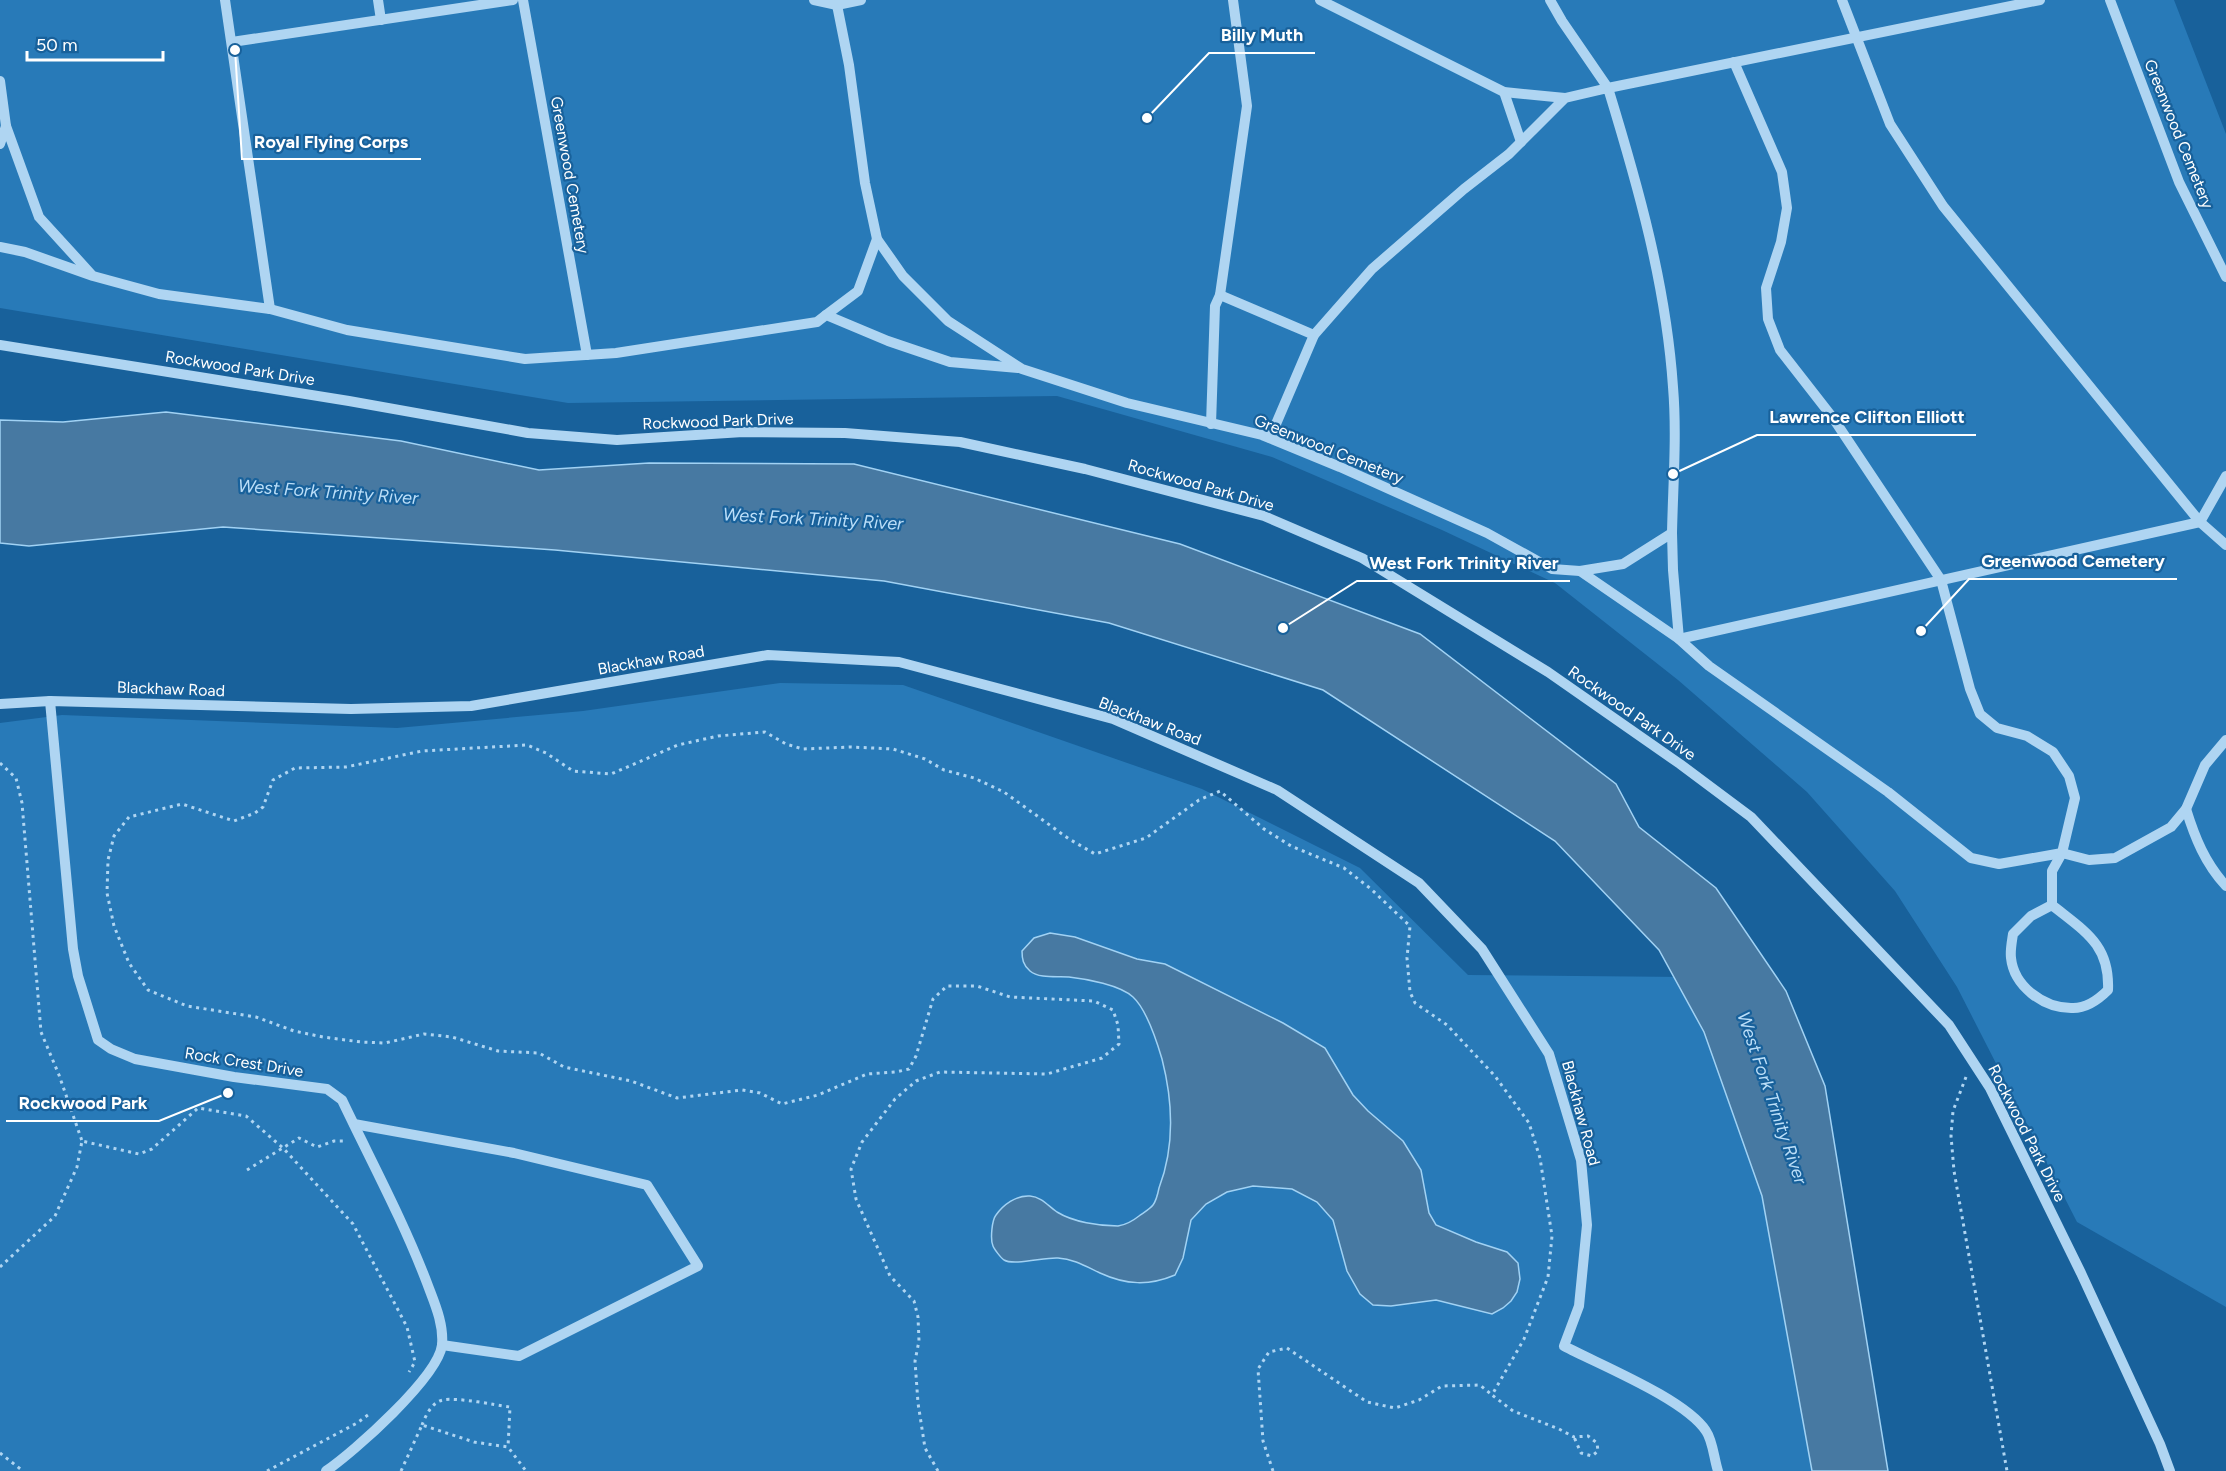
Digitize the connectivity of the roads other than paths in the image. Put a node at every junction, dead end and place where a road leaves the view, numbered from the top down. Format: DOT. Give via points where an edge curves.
graph roads {
  1 [pos="225,0"];
  2 [pos="378,0"];
  3 [pos="513,0"];
  4 [pos="523,0"];
  5 [pos="813,0"];
  6 [pos="861,0"];
  7 [pos="1233,0"];
  8 [pos="1320,0"];
  9 [pos="1550,0"];
  10 [pos="1842,0"];
  11 [pos="2040,0"];
  12 [pos="2110,0"];
  13 [pos="837,5"];
  14 [pos="381,20"];
  15 [pos="1855,36"];
  16 [pos="232,42"];
  17 [pos="1734,62"];
  18 [pos="0,81"];
  19 [pos="1608,88"];
  20 [pos="1504,92"];
  21 [pos="1565,98"];
  22 [pos="6,126"];
  23 [pos="1521,142"];
  24 [pos="0,144"];
  25 [pos="877,239"];
  26 [pos="0,247"];
  27 [pos="93,276"];
  28 [pos="2226,277"];
  29 [pos="1220,295"];
  30 [pos="270,309"];
  31 [pos="826,315"];
  32 [pos="1314,336"];
  33 [pos="0,345"];
  34 [pos="587,355"];
  35 [pos="1022,369"];
  36 [pos="1211,424"];
  37 [pos="1270,438"];
  38 [pos="2226,476"];
  39 [pos="2200,522"];
  40 [pos="1672,533"];
  41 [pos="2226,545"];
  42 [pos="1580,571"];
  43 [pos="1941,580"];
  44 [pos="1679,639"];
  45 [pos="50,700"];
  46 [pos="0,704"];
  47 [pos="2226,740"];
  48 [pos="2186,809"];
  49 [pos="2061,853"];
  50 [pos="2226,886"];
  51 [pos="2052,905"];
  52 [pos="354,1124"];
  53 [pos="442,1345"];
  54 [pos="326,1471"];
  55 [pos="1718,1471"];
  56 [pos="2170,1471"];
  1 -- 16 [label="street"];
  2 -- 14 [label="street"];
  3 -- 14 [label="street"];
  4 -- 34 [label="street, Greenwood Cemetery"];
  5 -- 13 [label="street"];
  6 -- 13 [label="street"];
  7 -- 29 [label="street" via="1247,106"];
  8 -- 20 [label="street"];
  9 -- 19 [label="street"];
  10 -- 15 [label="street"];
  11 -- 15 [label="street"];
  12 -- 28 [label="street, Greenwood Cemetery" via="2179,182"];
  13 -- 25 [label="street, Greenwood Cemetery"];
  14 -- 16 [label="street"];
  15 -- 17 [label="street"];
  15 -- 39 [label="street" via="1890,124 1943,206"];
  16 -- 30 [label="street"];
  17 -- 19 [label="street"];
  17 -- 43 [label="street" via="1782,172 1787,208 1766,288 1768,319 1776,340"];
  18 -- 22 [label="street"];
  19 -- 21 [label="street"];
  19 -- 40 [label="street" via="1647,222 1667,329 1674,427"];
  20 -- 21 [label="street"];
  20 -- 23 [label="street"];
  21 -- 23 [label="street"];
  22 -- 24 [label="street"];
  22 -- 27 [label="street" via="39,217"];
  23 -- 32 [label="street" via="1372,269"];
  25 -- 31 [label="street" via="858,291"];
  25 -- 35 [label="street, Greenwood Cemetery" via="903,276 948,321"];
  26 -- 27 [label="street"];
  27 -- 30 [label="street" via="159,294"];
  29 -- 32 [label="street"];
  29 -- 36 [label="street" via="1215,306"];
  30 -- 34 [label="street" via="347,330 525,359"];
  31 -- 34 [label="street" via="817,322 748,334"];
  31 -- 35 [label="street, Greenwood Cemetery" via="950,362"];
  32 -- 37 [label="street"];
  33 -- 56 [label="street, Rockwood Park Drive" via="528,433 617,440 743,432 845,433 960,442 1085,469 1264,516 1362,558 1528,660 1733,804 1949,1025 1990,1088 2076,1263"];
  35 -- 36 [label="street, Greenwood Cemetery" via="1127,403"];
  36 -- 37 [label="street, Greenwood Cemetery"];
  37 -- 42 [label="street, Greenwood Cemetery" via="1487,533 1552,569"];
  38 -- 39 [label="street"];
  39 -- 41 [label="street"];
  39 -- 43 [label="street"];
  40 -- 42 [label="street, Greenwood Cemetery" via="1623,564"];
  40 -- 44 [label="street"];
  42 -- 44 [label="street, Greenwood Cemetery"];
  43 -- 44 [label="street"];
  43 -- 49 [label="street" via="1980,714 1997,728 2027,736 2053,752 2068,776 2075,798"];
  44 -- 49 [label="street, Greenwood Cemetery" via="1708,666 1888,792 1971,858 1999,864"];
  45 -- 46 [label="street"];
  45 -- 52 [label="street, Rock Crest Drive" via="73,949 98,1040 135,1059 327,1089 342,1100"];
  45 -- 55 [label="street, Blackhaw Road" via="351,709 471,705 768,655 899,662 1113,719 1277,790 1419,884 1482,949 1549,1054 1581,1160 1587,1225 1579,1306 1564,1346 1665,1397 1692,1416 1707,1432"];
  47 -- 48 [label="street" via="2205,765"];
  48 -- 49 [label="street" via="2171,827 2115,858 2089,860"];
  48 -- 50 [label="street" via="2197,844"];
  49 -- 51 [label="street" via="2052,871"];
  51 -- 51 [label="street" via="2031,916 2013,934 2011,958 2020,980 2036,998 2070,1008 2085,1006 2108,990 2106,961 2083,930"];
  52 -- 53 [label="street, Rock Crest Drive" via="415,1251 440,1317"];
  52 -- 53 [label="street" via="514,1152 647,1185 698,1266 519,1356"];
  53 -- 54 [label="street" via="437,1359 413,1392"];
}
